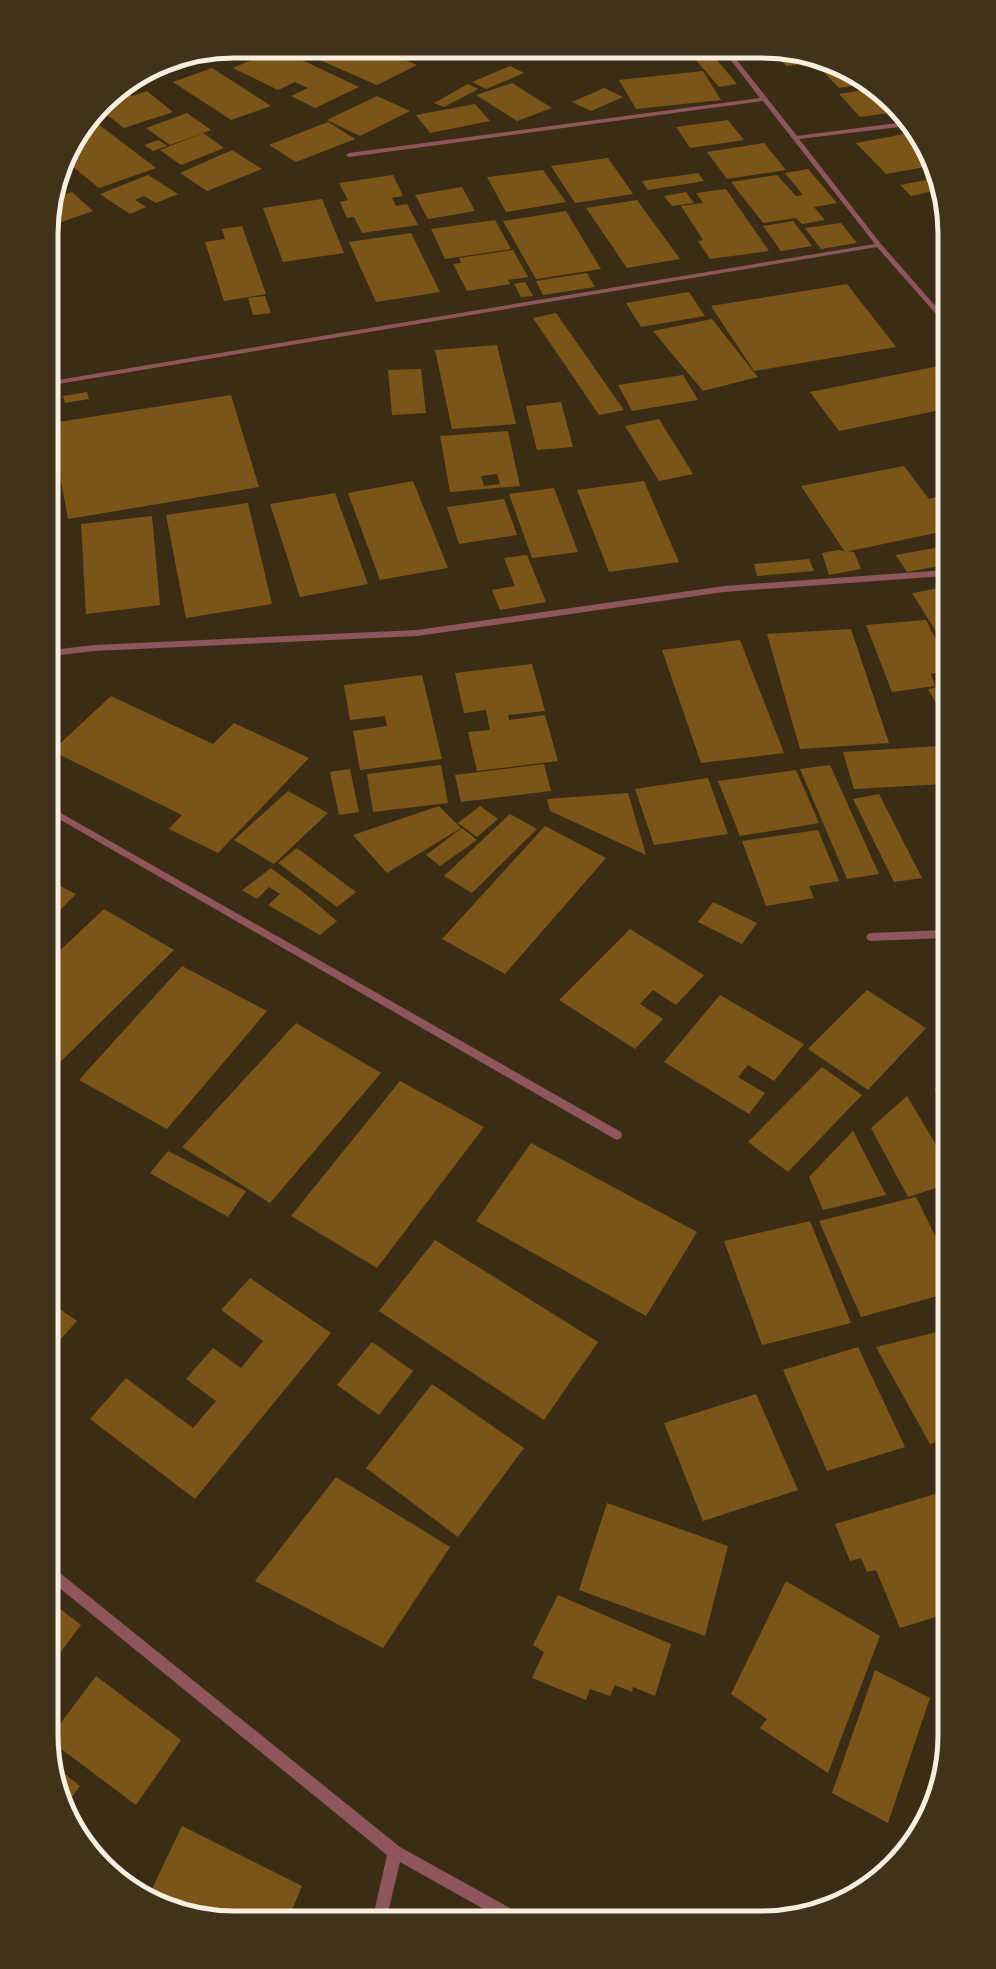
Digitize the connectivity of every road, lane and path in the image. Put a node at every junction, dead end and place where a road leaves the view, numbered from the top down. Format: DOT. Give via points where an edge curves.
graph roads {
  1 [pos="732,58"];
  2 [pos="764,99"];
  3 [pos="900,125"];
  4 [pos="796,138"];
  5 [pos="349,156"];
  6 [pos="879,245"];
  7 [pos="938,313"];
  8 [pos="58,382"];
  9 [pos="938,574"];
  10 [pos="58,652"];
  11 [pos="58,813"];
  12 [pos="938,934"];
  13 [pos="871,938"];
  14 [pos="617,1135"];
  15 [pos="58,1579"];
  16 [pos="395,1852"];
  17 [pos="381,1911"];
  18 [pos="501,1911"];
  1 -- 2 [label="street"];
  2 -- 4 [label="street"];
  2 -- 5 [label="street"];
  3 -- 4 [label="street"];
  4 -- 6 [label="street"];
  6 -- 7 [label="street"];
  6 -- 8 [label="street"];
  9 -- 10 [label="street" via="724,589 417,633 94,648"];
  11 -- 14 [label="street"];
  12 -- 13 [label="street"];
  15 -- 16 [label="street"];
  16 -- 17 [label="street"];
  16 -- 18 [label="street"];
}
